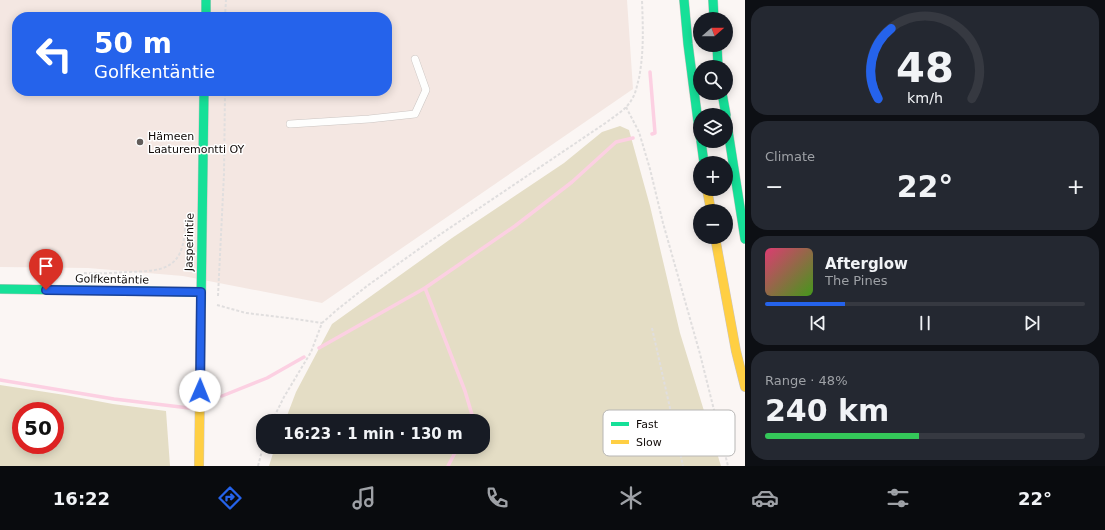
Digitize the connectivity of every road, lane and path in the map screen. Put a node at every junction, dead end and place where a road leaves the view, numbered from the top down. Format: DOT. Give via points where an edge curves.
graph roads {
  1 [pos="206,0"];
  2 [pos="226,0"];
  3 [pos="642,0"];
  4 [pos="684,0"];
  5 [pos="713,0"];
  6 [pos="206,12"];
  7 [pos="225,12"];
  8 [pos="714,12"];
  9 [pos="416,59"];
  10 [pos="204,96"];
  11 [pos="225,96"];
  12 [pos="626,108"];
  13 [pos="696,108"];
  14 [pos="290,124"];
  15 [pos="731,148"];
  16 [pos="185,228"];
  17 [pos="745,239"];
  18 [pos="716,244"];
  19 [pos="77,273"];
  20 [pos="220,283"];
  21 [pos="0,289"];
  22 [pos="201,292"];
  23 [pos="322,324"];
  24 [pos="652,328"];
  25 [pos="745,387"];
  26 [pos="670,410"];
  27 [pos="714,410"];
  28 [pos="276,414"];
  29 [pos="261,454"];
  30 [pos="681,456"];
  31 [pos="726,456"];
  32 [pos="199,466"];
  33 [pos="258,466"];
  34 [pos="683,466"];
  35 [pos="728,466"];
  1 -- 6 [label="main road"];
  2 -- 7 [label="path"];
  3 -- 12 [label="path" via="644,36 641,67 635,92"];
  4 -- 13 [label="main road"];
  5 -- 8 [label="main road"];
  9 -- 14 [label="lane" via="426,90 415,114 369,120"];
  10 -- 22 [label="main road, Jasperintie"];
  11 -- 20 [label="path"];
  12 -- 23 [label="path" via="426,244 367,286"];
  12 -- 27 [label="path" via="639,132 646,155"];
  15 -- 17 [label="main road"];
  16 -- 19 [label="path" via="184,248 170,266 151,272"];
  18 -- 25 [label="main road"];
  21 -- 22 [label="main road, Golfkentäntie"];
  22 -- 23 [label="path" via="217,305 246,313"];
  22 -- 32 [label="main road, Jasperintie"];
  23 -- 28 [label="path" via="311,352"];
  24 -- 26 [label="path"];
  29 -- 33 [label="path"];
  30 -- 34 [label="path"];
  31 -- 35 [label="path"];
}
